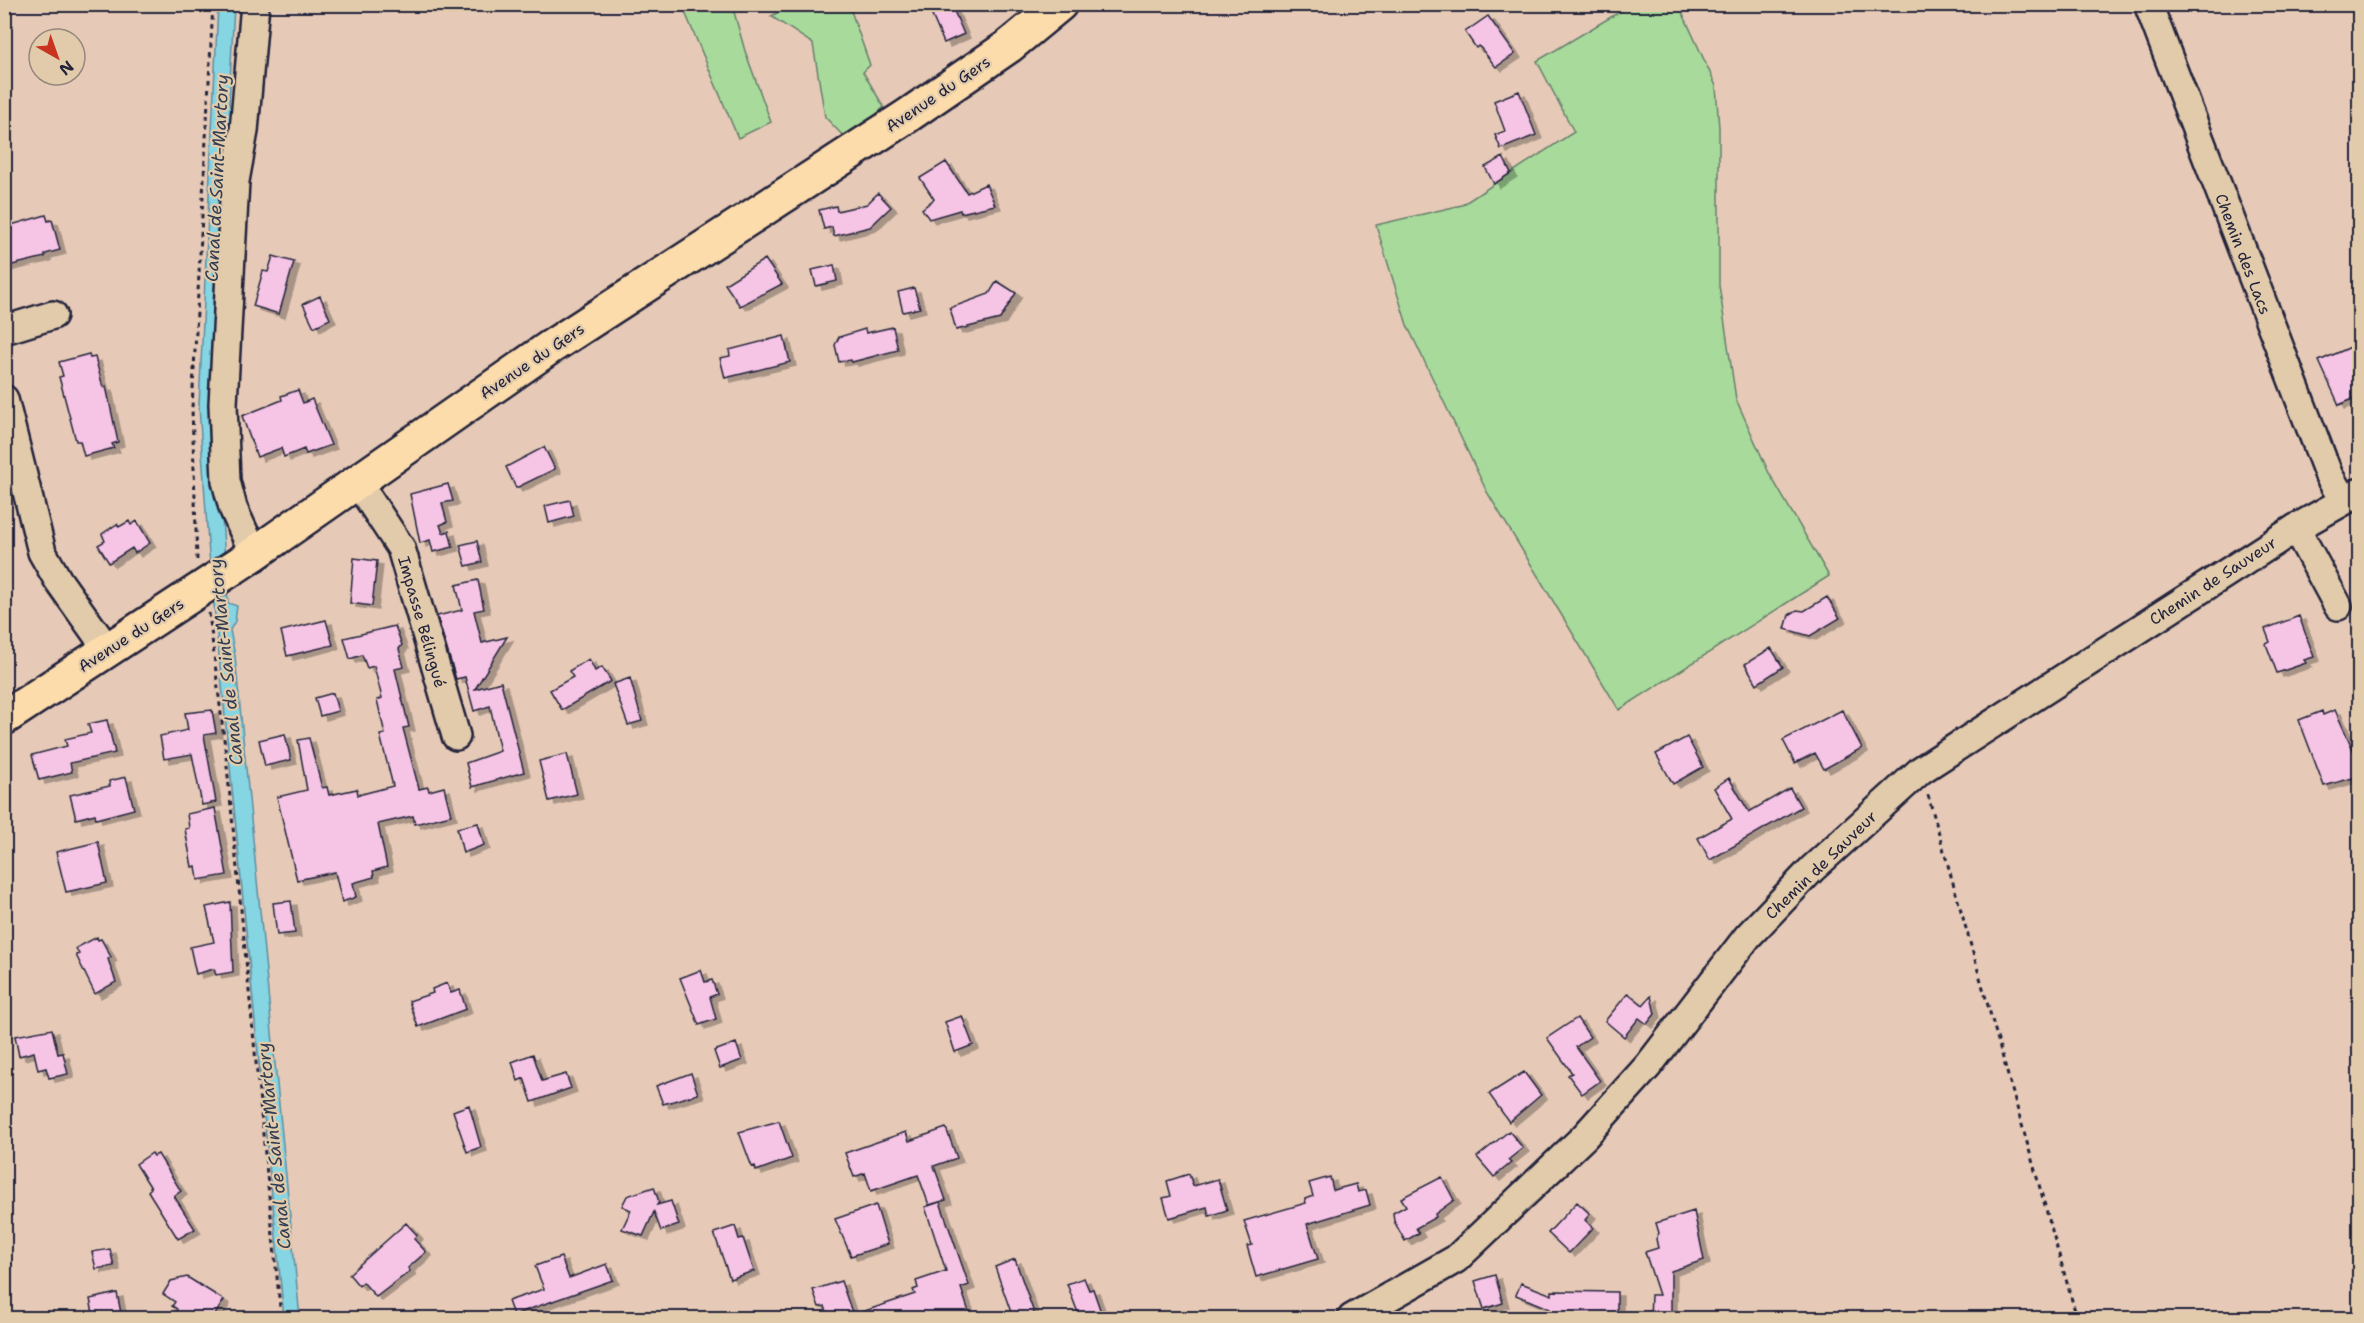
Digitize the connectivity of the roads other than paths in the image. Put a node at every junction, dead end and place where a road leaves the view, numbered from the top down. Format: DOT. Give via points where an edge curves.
graph roads {
  1 [pos="255,4"];
  2 [pos="1060,4"];
  3 [pos="2148,4"];
  4 [pos="53,315"];
  5 [pos="4,330"];
  6 [pos="4,399"];
  7 [pos="358,483"];
  8 [pos="2352,496"];
  9 [pos="2296,528"];
  10 [pos="254,554"];
  11 [pos="2338,606"];
  12 [pos="109,652"];
  13 [pos="4,718"];
  14 [pos="456,736"];
  15 [pos="1352,1318"];
  1 -- 10 [label="street" via="244,132 235,181 223,404 226,481 233,508"];
  2 -- 7 [label="main road, Avenue du Gers" via="1009,46 916,110 549,348"];
  3 -- 8 [label="street, Chemin des Lacs" via="2330,476"];
  4 -- 5 [label="street"];
  6 -- 12 [label="street" via="42,552"];
  7 -- 10 [label="main road, Avenue du Gers"];
  7 -- 14 [label="street, Impasse Bélingué" via="401,548"];
  8 -- 9 [label="street, Chemin de Sauveur"];
  9 -- 11 [label="street"];
  9 -- 15 [label="street, Chemin de Sauveur" via="1921,770 1812,869 1748,936 1648,1066 1584,1137 1456,1259"];
  10 -- 12 [label="main road, Avenue du Gers"];
  12 -- 13 [label="main road, Avenue du Gers"];
}
